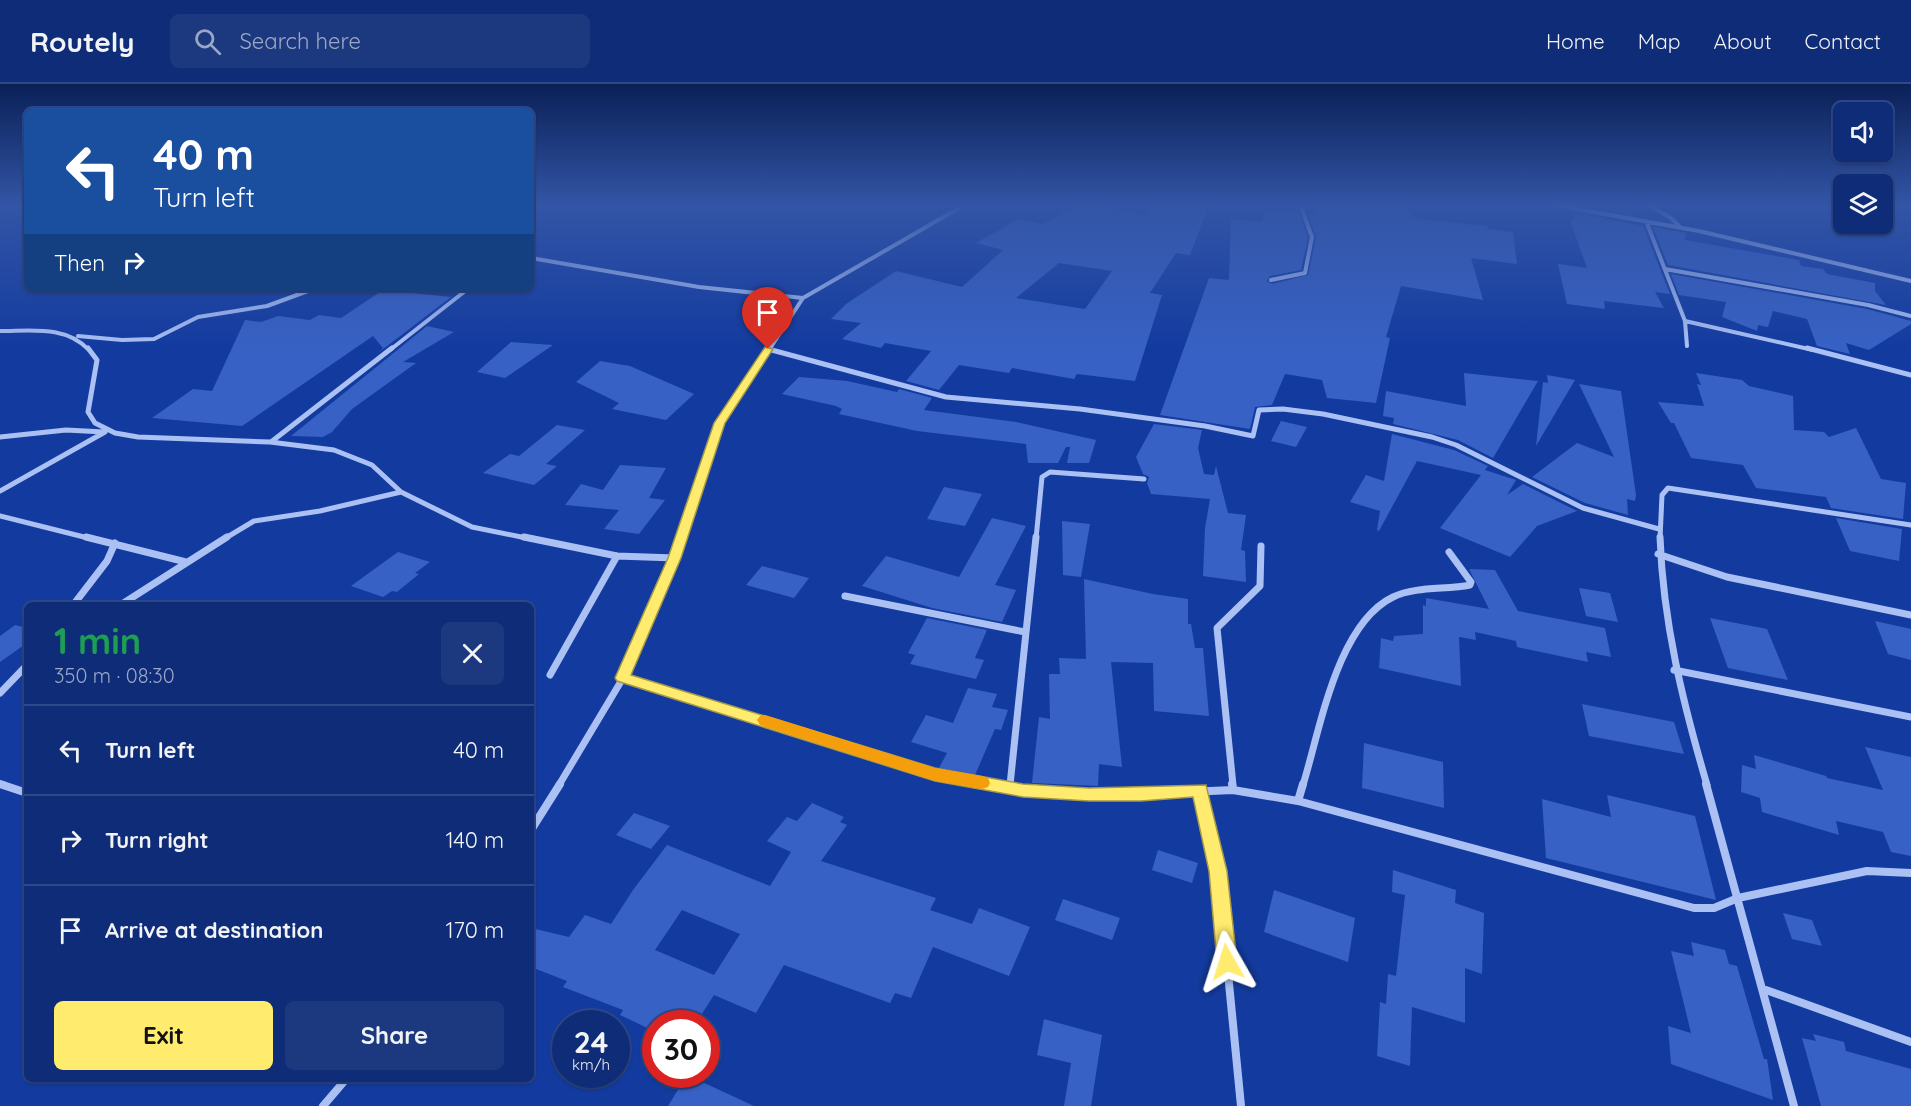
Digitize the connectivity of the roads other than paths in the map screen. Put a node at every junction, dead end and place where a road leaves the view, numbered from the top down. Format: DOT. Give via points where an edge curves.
graph roads {
  1 [pos="883,252"];
  2 [pos="1309,252"];
  3 [pos="1658,252"];
  4 [pos="1788,252"];
  5 [pos="534,258"];
  6 [pos="1665,269"];
  7 [pos="1271,280"];
  8 [pos="1911,280"];
  9 [pos="308,291"];
  10 [pos="465,291"];
  11 [pos="803,298"];
  12 [pos="1911,316"];
  13 [pos="1686,321"];
  14 [pos="0,331"];
  15 [pos="73,335"];
  16 [pos="1687,346"];
  17 [pos="768,349"];
  18 [pos="1911,375"];
  19 [pos="105,432"];
  20 [pos="115,433"];
  21 [pos="0,437"];
  22 [pos="270,442"];
  23 [pos="1144,479"];
  24 [pos="0,491"];
  25 [pos="401,492"];
  26 [pos="0,516"];
  27 [pos="1911,525"];
  28 [pos="1659,529"];
  29 [pos="115,543"];
  30 [pos="1262,546"];
  31 [pos="1449,552"];
  32 [pos="1658,554"];
  33 [pos="617,556"];
  34 [pos="675,558"];
  35 [pos="186,562"];
  36 [pos="845,596"];
  37 [pos="76,602"];
  38 [pos="125,602"];
  39 [pos="1911,615"];
  40 [pos="1025,632"];
  41 [pos="24,668"];
  42 [pos="1674,670"];
  43 [pos="550,675"];
  44 [pos="623,678"];
  45 [pos="0,693"];
  46 [pos="1911,717"];
  47 [pos="0,784"];
  48 [pos="1010,788"];
  49 [pos="1200,790"];
  50 [pos="1233,790"];
  51 [pos="24,792"];
  52 [pos="1298,801"];
  53 [pos="534,825"];
  54 [pos="1911,873"];
  55 [pos="1738,898"];
  56 [pos="1766,990"];
  57 [pos="1911,1042"];
  58 [pos="344,1082"];
  59 [pos="323,1106"];
  60 [pos="1241,1106"];
  61 [pos="1794,1106"];
  1 -- 11 [label="street"];
  2 -- 7 [label="street" via="1305,273"];
  3 -- 6 [label="street"];
  4 -- 8 [label="street"];
  5 -- 11 [label="street" via="699,287"];
  6 -- 12 [label="street"];
  6 -- 13 [label="street"];
  9 -- 15 [label="street" via="267,306 198,316 154,339"];
  10 -- 22 [label="street"];
  11 -- 17 [label="street"];
  13 -- 16 [label="street"];
  13 -- 18 [label="street"];
  14 -- 15 [label="street"];
  15 -- 20 [label="street" via="84,341 97,360 88,412 95,423"];
  17 -- 28 [label="street" via="946,397 1080,409 1253,436 1259,410 1299,410 1363,421 1446,441 1582,508"];
  17 -- 34 [label="street" via="720,423"];
  19 -- 20 [label="street"];
  19 -- 21 [label="street" via="58,430"];
  19 -- 24 [label="street"];
  20 -- 22 [label="street" via="138,438"];
  22 -- 25 [label="street" via="357,457 372,465"];
  23 -- 40 [label="street" via="1044,474 1039,486"];
  25 -- 33 [label="street" via="472,527"];
  25 -- 35 [label="street" via="254,521"];
  26 -- 29 [label="street"];
  27 -- 28 [label="street" via="1668,488 1662,495"];
  28 -- 32 [label="street"];
  29 -- 35 [label="street"];
  29 -- 37 [label="street" via="107,561"];
  30 -- 50 [label="street" via="1260,586 1217,628"];
  31 -- 52 [label="street" via="1470,585 1393,597 1364,620 1343,652"];
  32 -- 39 [label="street" via="1727,577"];
  32 -- 42 [label="street"];
  33 -- 34 [label="street"];
  33 -- 43 [label="street"];
  34 -- 44 [label="street"];
  35 -- 38 [label="street"];
  36 -- 40 [label="street"];
  40 -- 48 [label="street"];
  41 -- 45 [label="street"];
  42 -- 46 [label="street"];
  42 -- 55 [label="street"];
  44 -- 48 [label="street" via="935,774"];
  44 -- 53 [label="street"];
  47 -- 51 [label="street"];
  48 -- 49 [label="street" via="1089,794"];
  49 -- 50 [label="street"];
  49 -- 60 [label="street" via="1218,871"];
  50 -- 52 [label="street"];
  52 -- 55 [label="street" via="1671,903 1714,908"];
  54 -- 55 [label="street" via="1867,871"];
  55 -- 56 [label="street"];
  56 -- 57 [label="street"];
  56 -- 61 [label="street"];
  58 -- 59 [label="street"];
}
